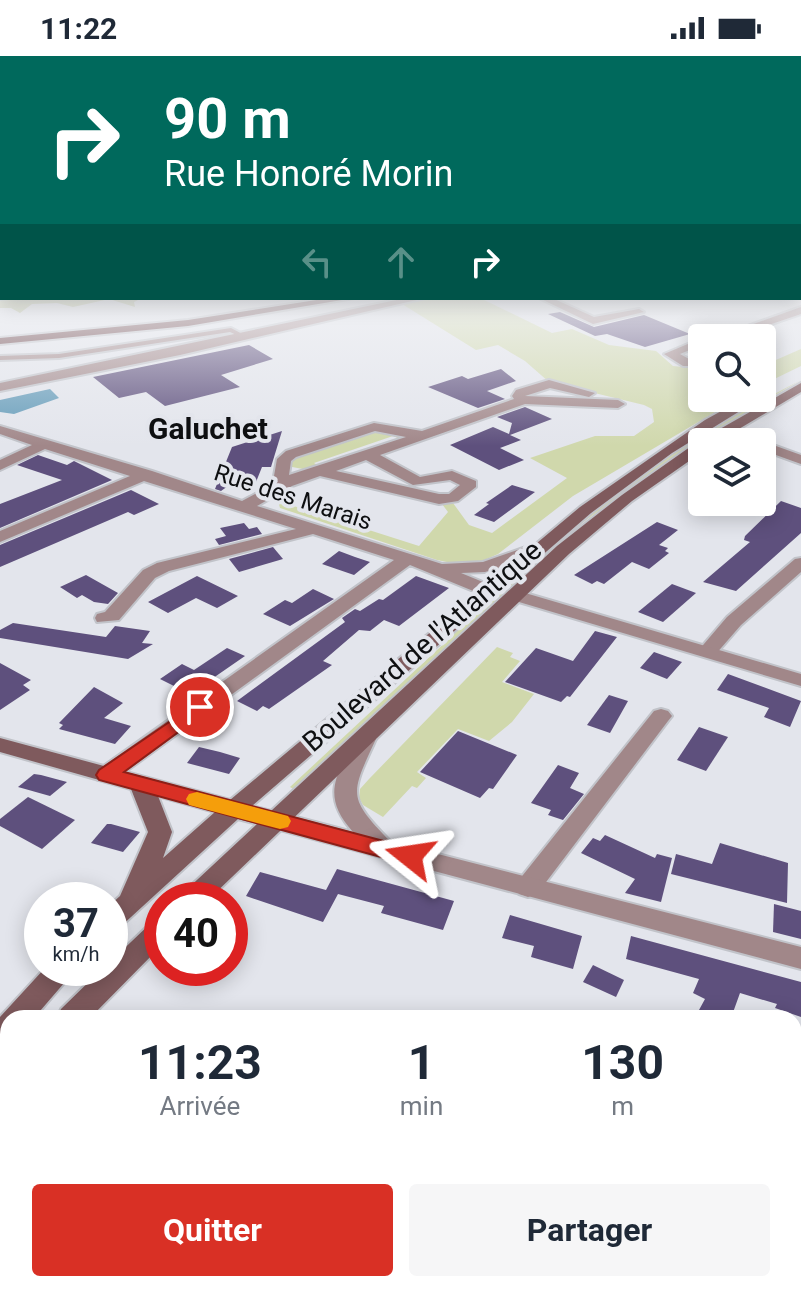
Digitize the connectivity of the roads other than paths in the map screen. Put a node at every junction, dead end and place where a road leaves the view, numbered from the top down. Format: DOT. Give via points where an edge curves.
graph roads {
  1 [pos="110,331"];
  2 [pos="227,331"];
  3 [pos="232,331"];
  4 [pos="274,331"];
  5 [pos="245,337"];
  6 [pos="0,339"];
  7 [pos="688,347"];
  8 [pos="0,358"];
  9 [pos="688,363"];
  10 [pos="801,374"];
  11 [pos="0,387"];
  12 [pos="776,387"];
  13 [pos="801,387"];
  14 [pos="524,400"];
  15 [pos="732,412"];
  16 [pos="731,428"];
  17 [pos="0,430"];
  18 [pos="423,435"];
  19 [pos="46,443"];
  20 [pos="776,450"];
  21 [pos="368,455"];
  22 [pos="688,456"];
  23 [pos="801,460"];
  24 [pos="0,466"];
  25 [pos="321,472"];
  26 [pos="147,474"];
  27 [pos="287,483"];
  28 [pos="245,506"];
  29 [pos="315,529"];
  30 [pos="0,537"];
  31 [pos="532,551"];
  32 [pos="407,559"];
  33 [pos="801,563"];
  34 [pos="433,567"];
  35 [pos="489,591"];
  36 [pos="515,595"];
  37 [pos="104,618"];
  38 [pos="708,651"];
  39 [pos="801,680"];
  40 [pos="661,716"];
  41 [pos="365,739"];
  42 [pos="0,745"];
  43 [pos="106,775"];
  44 [pos="140,783"];
  45 [pos="235,809"];
  46 [pos="277,821"];
  47 [pos="383,849"];
  48 [pos="211,882"];
  49 [pos="528,887"];
  50 [pos="131,902"];
  51 [pos="128,905"];
  52 [pos="144,946"];
  53 [pos="801,958"];
  54 [pos="46,986"];
  55 [pos="24,1010"];
  56 [pos="79,1010"];
  1 -- 6 [label="main road"];
  2 -- 8 [label="lane" via="59,356"];
  3 -- 5 [label="lane"];
  4 -- 5 [label="street"];
  5 -- 11 [label="street"];
  7 -- 9 [label="street" via="670,354"];
  10 -- 12 [label="main road"];
  13 -- 16 [label="main road, Boulevard de l'Atlantique"];
  14 -- 14 [label="street" via="536,400 618,404 549,384 518,394"];
  14 -- 18 [label="street"];
  15 -- 31 [label="main road, Boulevard de l'Atlantique" via="636,471"];
  17 -- 19 [label="street, Rue des Marais"];
  18 -- 21 [label="street"];
  18 -- 27 [label="street" via="374,427 291,454 282,466"];
  19 -- 24 [label="street"];
  19 -- 26 [label="street, Rue des Marais"];
  20 -- 23 [label="street"];
  21 -- 25 [label="street"];
  21 -- 25 [label="street" via="414,487"];
  22 -- 36 [label="main road, Boulevard de l'Atlantique" via="595,523"];
  25 -- 27 [label="street"];
  26 -- 28 [label="street, Rue des Marais"];
  26 -- 30 [label="street"];
  27 -- 28 [label="street"];
  28 -- 29 [label="street, Rue des Marais"];
  29 -- 32 [label="street, Rue des Marais"];
  29 -- 37 [label="street" via="163,567"];
  31 -- 34 [label="street, Rue des Marais" via="485,567"];
  31 -- 35 [label="main road, Boulevard de l'Atlantique"];
  32 -- 34 [label="street, Rue des Marais"];
  32 -- 43 [label="street"];
  33 -- 38 [label="street"];
  34 -- 35 [label="street, Rue des Marais"];
  35 -- 45 [label="main road, Boulevard de l'Atlantique"];
  36 -- 38 [label="street"];
  36 -- 41 [label="main road, Boulevard de l'Atlantique"];
  38 -- 39 [label="street"];
  40 -- 49 [label="street"];
  41 -- 46 [label="main road, Boulevard de l'Atlantique"];
  41 -- 47 [label="street" via="342,798 349,814"];
  42 -- 43 [label="main road"];
  43 -- 44 [label="main road"];
  44 -- 45 [label="main road"];
  44 -- 50 [label="main road" via="160,837"];
  45 -- 46 [label="main road"];
  45 -- 50 [label="main road, Boulevard de l'Atlantique"];
  46 -- 47 [label="street"];
  46 -- 48 [label="main road, Boulevard de l'Atlantique"];
  47 -- 49 [label="street"];
  49 -- 53 [label="street"];
  50 -- 51 [label="main road, Boulevard de l'Atlantique"];
  52 -- 56 [label="main road"];
  54 -- 55 [label="main road"];
}
